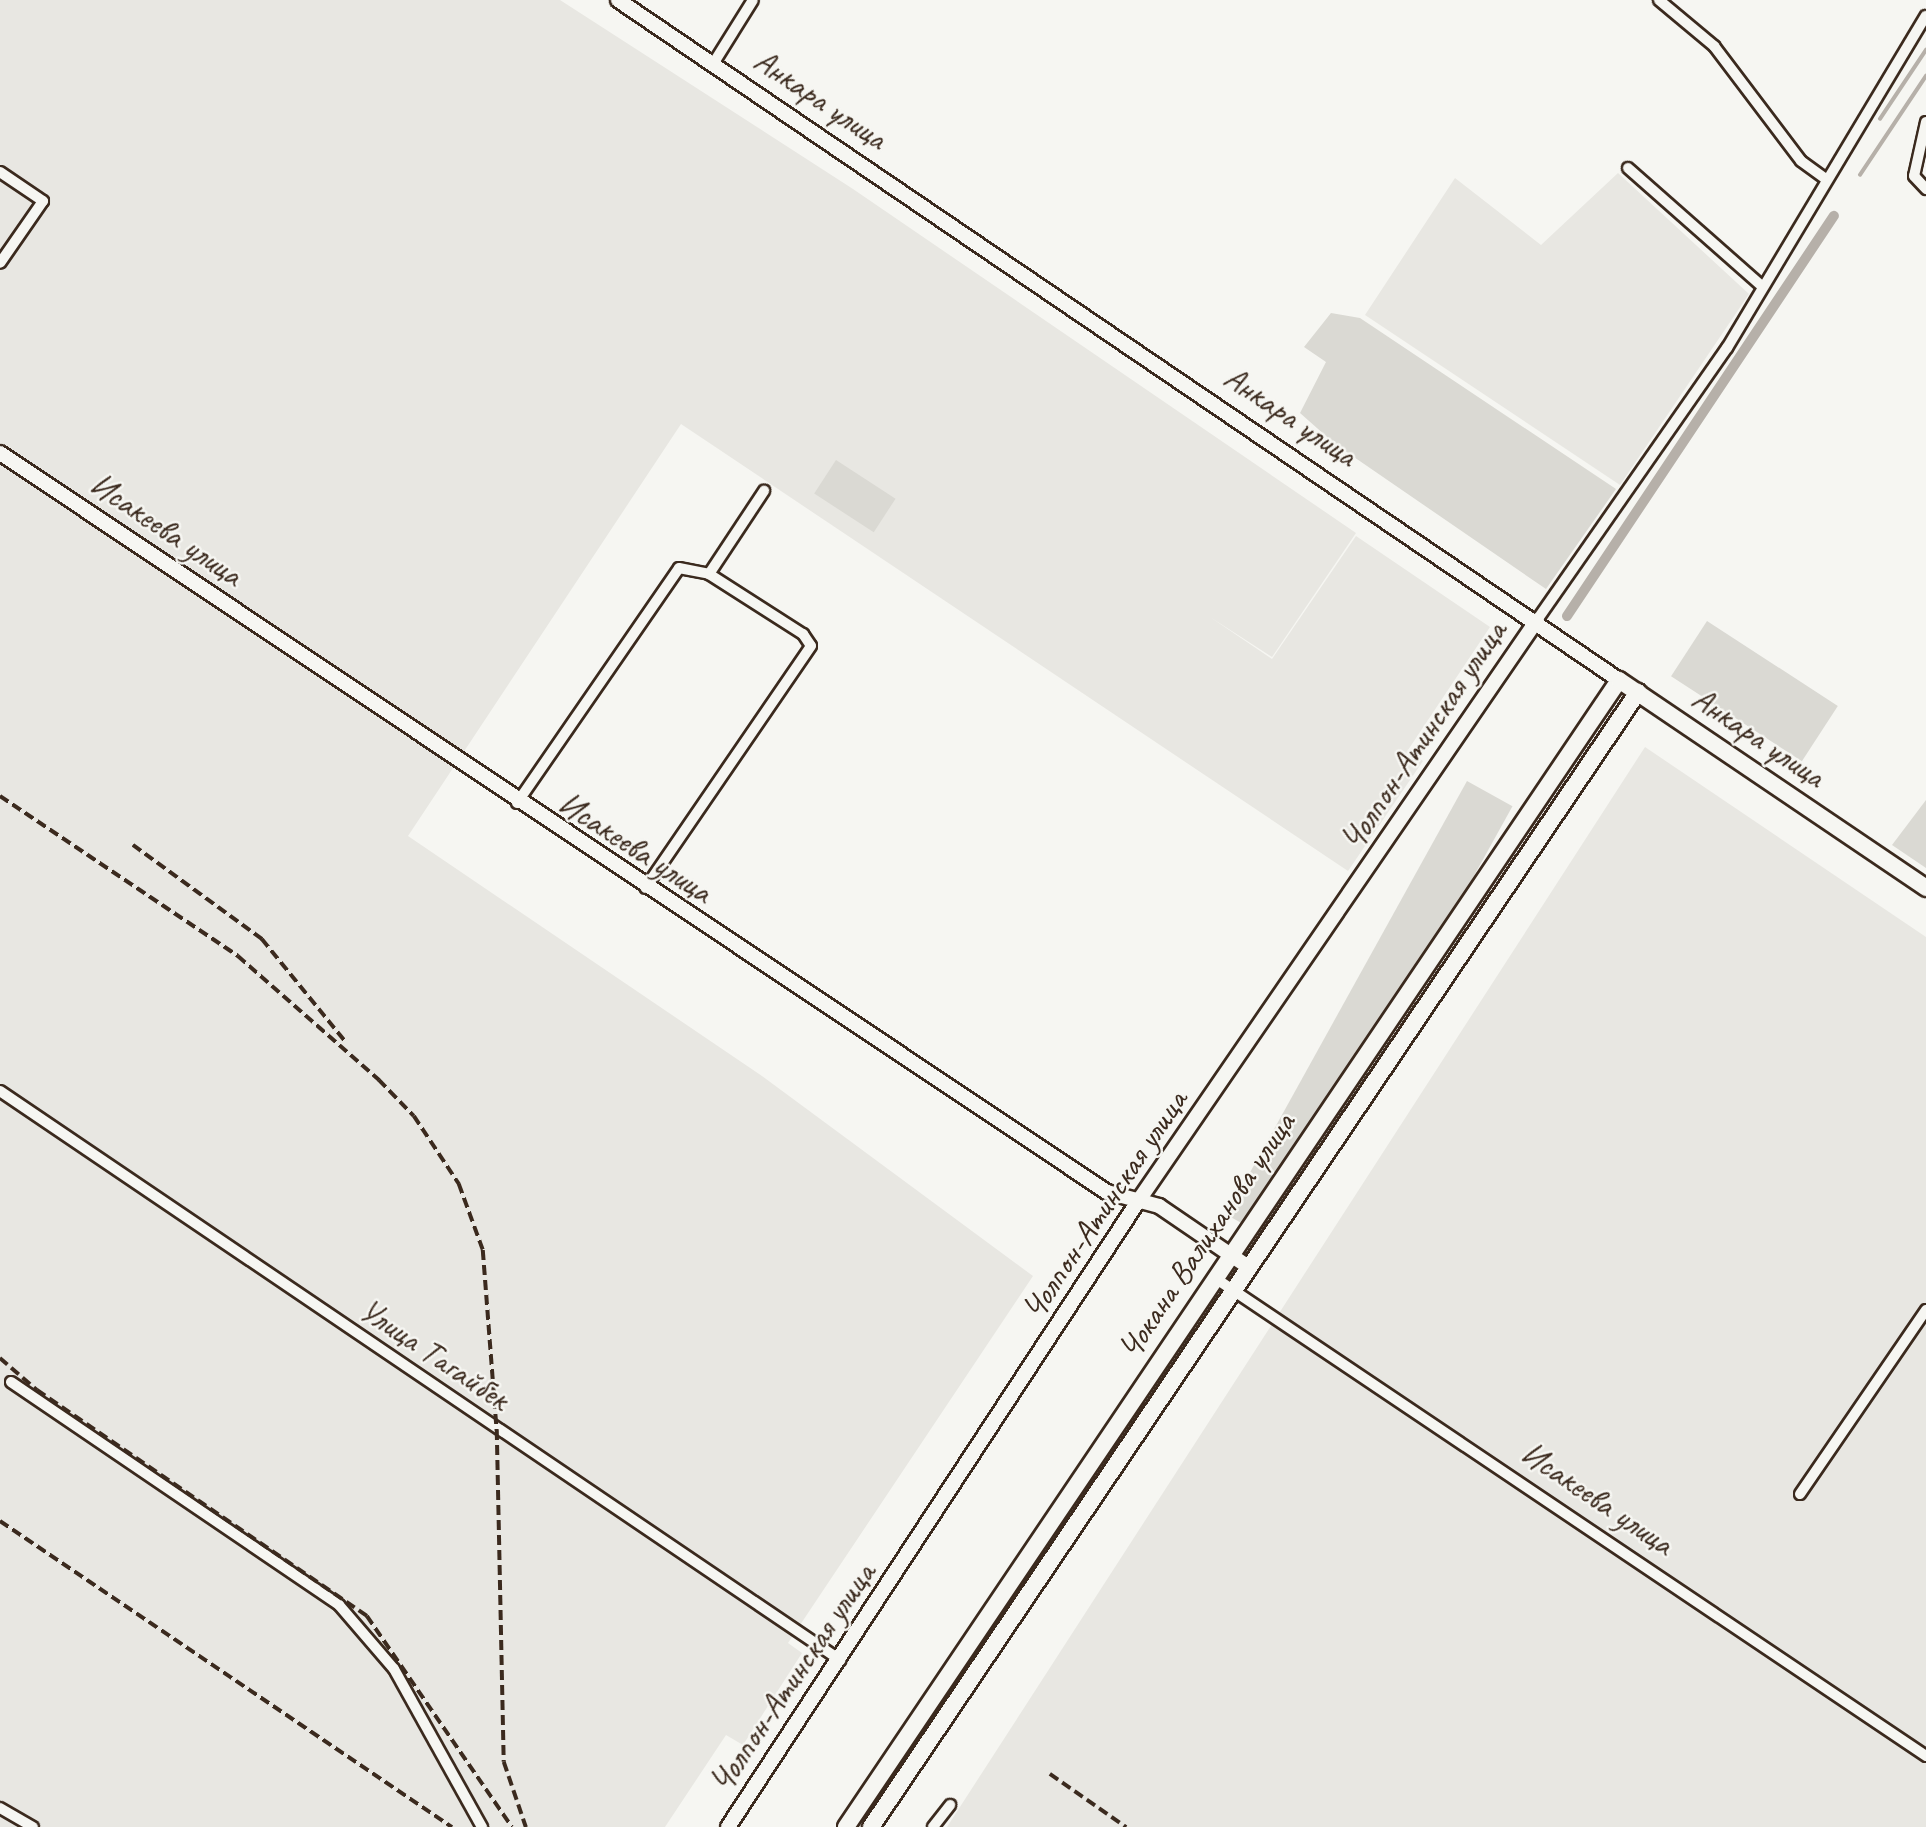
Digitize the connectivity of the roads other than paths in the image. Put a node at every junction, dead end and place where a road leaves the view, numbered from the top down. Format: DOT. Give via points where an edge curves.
graph roads {
  1 [pos="618,0"];
  2 [pos="753,0"];
  3 [pos="1659,0"];
  4 [pos="1926,16"];
  5 [pos="713,64"];
  6 [pos="1926,122"];
  7 [pos="1628,168"];
  8 [pos="0,172"];
  9 [pos="1824,178"];
  10 [pos="1926,189"];
  11 [pos="0,263"];
  12 [pos="1762,286"];
  13 [pos="0,453"];
  14 [pos="764,491"];
  15 [pos="709,574"];
  16 [pos="1537,620"];
  17 [pos="1619,680"];
  18 [pos="1638,692"];
  19 [pos="517,804"];
  20 [pos="645,888"];
  21 [pos="1926,888"];
  22 [pos="1397,1008"];
  23 [pos="1414,1020"];
  24 [pos="0,1091"];
  25 [pos="1139,1200"];
  26 [pos="1231,1254"];
  27 [pos="1250,1268"];
  28 [pos="1215,1278"];
  29 [pos="1234,1291"];
  30 [pos="1926,1310"];
  31 [pos="11,1382"];
  32 [pos="1800,1494"];
  33 [pos="1040,1539"];
  34 [pos="1059,1552"];
  35 [pos="840,1660"];
  36 [pos="1926,1756"];
  37 [pos="950,1805"];
  38 [pos="0,1808"];
  39 [pos="33,1827"];
  40 [pos="482,1827"];
  41 [pos="728,1827"];
  42 [pos="846,1827"];
  43 [pos="871,1827"];
  44 [pos="933,1827"];
  1 -- 5 [label="street, Анкара улица"];
  2 -- 5 [label="street"];
  3 -- 9 [label="street" via="1714,46 1801,161"];
  4 -- 9 [label="street"];
  5 -- 16 [label="street, Анкара улица"];
  6 -- 10 [label="street" via="1914,176"];
  7 -- 12 [label="street"];
  8 -- 11 [label="street" via="43,201"];
  9 -- 12 [label="street"];
  12 -- 16 [label="street" via="1727,348"];
  13 -- 19 [label="street, Исакеева улица"];
  14 -- 15 [label="street"];
  15 -- 19 [label="street" via="679,568"];
  15 -- 20 [label="street" via="811,646"];
  16 -- 17 [label="street, Анкара улица"];
  16 -- 25 [label="street, Чолпон-Атинская улица"];
  17 -- 18 [label="main road, Анкара улица"];
  17 -- 22 [label="main road, Чокана Валиханова улица"];
  18 -- 21 [label="main road, Анкара улица"];
  18 -- 23 [label="main road, Чокана Валиханова улица"];
  19 -- 20 [label="street, Исакеева улица"];
  20 -- 25 [label="street, Исакеева улица" via="1107,1192"];
  22 -- 23 [label="main road"];
  22 -- 26 [label="main road, Чокана Валиханова улица"];
  23 -- 27 [label="main road, Чокана Валиханова улица"];
  24 -- 35 [label="street, Улица Тагайбек"];
  25 -- 26 [label="street, Исакеева улица" via="1166,1210"];
  25 -- 35 [label="street, Чолпон-Атинская улица"];
  26 -- 27 [label="street, Исакеева улица"];
  26 -- 28 [label="main road, Чокана Валиханова улица"];
  27 -- 29 [label="main road, Чокана Валиханова улица"];
  28 -- 29 [label="street, Исакеева улица"];
  28 -- 33 [label="main road, Чокана Валиханова улица"];
  29 -- 34 [label="main road, Чокана Валиханова улица"];
  29 -- 36 [label="street, Исакеева улица"];
  30 -- 32 [label="street"];
  31 -- 40 [label="street" via="339,1605 394,1669"];
  33 -- 34 [label="main road"];
  33 -- 42 [label="main road, Чокана Валиханова улица"];
  34 -- 43 [label="main road, Чокана Валиханова улица"];
  35 -- 41 [label="street, Чолпон-Атинская улица"];
  37 -- 44 [label="street"];
  38 -- 39 [label="street"];
}
